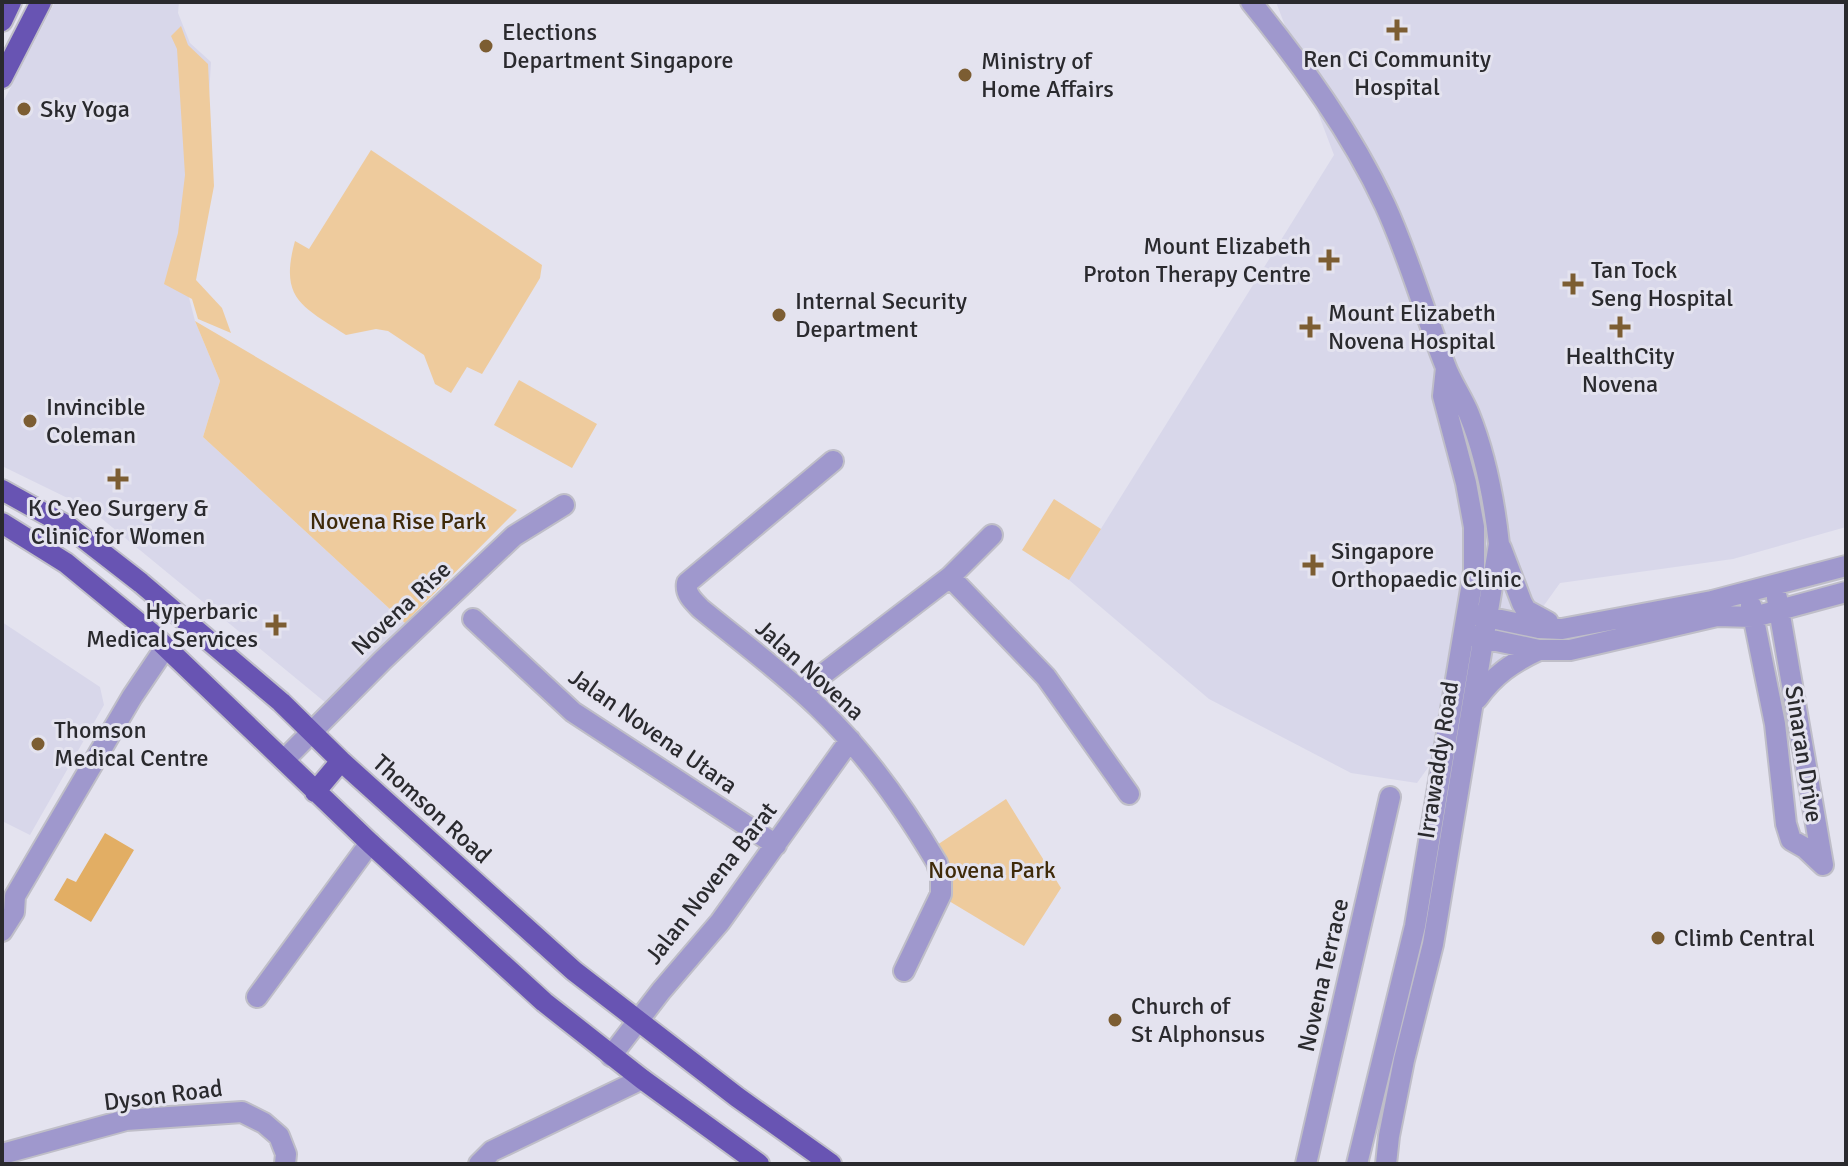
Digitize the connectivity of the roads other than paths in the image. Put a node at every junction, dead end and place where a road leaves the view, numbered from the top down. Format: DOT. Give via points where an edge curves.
graph roads {
  1 [pos="11,2"];
  2 [pos="41,2"];
  3 [pos="1251,2"];
  4 [pos="2,21"];
  5 [pos="2,78"];
  6 [pos="1446,368"];
  7 [pos="833,461"];
  8 [pos="2,490"];
  9 [pos="564,505"];
  10 [pos="2,523"];
  11 [pos="992,535"];
  12 [pos="1499,544"];
  13 [pos="1846,566"];
  14 [pos="950,577"];
  15 [pos="1775,586"];
  16 [pos="1748,591"];
  17 [pos="1846,592"];
  18 [pos="1780,610"];
  19 [pos="1479,615"];
  20 [pos="1754,617"];
  21 [pos="473,619"];
  22 [pos="1562,629"];
  23 [pos="1475,637"];
  24 [pos="165,648"];
  25 [pos="1539,650"];
  26 [pos="801,691"];
  27 [pos="1472,706"];
  28 [pos="311,730"];
  29 [pos="850,740"];
  30 [pos="284,760"];
  31 [pos="341,761"];
  32 [pos="315,792"];
  33 [pos="1129,794"];
  34 [pos="1390,797"];
  35 [pos="370,843"];
  36 [pos="776,845"];
  37 [pos="8,899"];
  38 [pos="2,931"];
  39 [pos="904,971"];
  40 [pos="257,997"];
  41 [pos="637,1021"];
  42 [pos="611,1056"];
  43 [pos="642,1079"];
  44 [pos="2,1154"];
  45 [pos="285,1164"];
  46 [pos="479,1164"];
  47 [pos="759,1164"];
  48 [pos="831,1164"];
  49 [pos="1306,1164"];
  50 [pos="1357,1164"];
  51 [pos="1386,1164"];
  1 -- 4 [label="main road"];
  2 -- 5 [label="main road"];
  3 -- 6 [label="street, Irrawaddy Road" via="1352,143 1410,264"];
  6 -- 12 [label="street, Irrawaddy Road" via="1480,446"];
  6 -- 19 [label="street, Irrawaddy Road" via="1443,396 1474,527"];
  7 -- 26 [label="street, Jalan Novena" via="686,587 701,609"];
  8 -- 28 [label="main road, Thomson Road" via="69,527"];
  9 -- 28 [label="street, Novena Rise" via="514,536"];
  10 -- 24 [label="main road" via="66,563"];
  11 -- 14 [label="street"];
  12 -- 19 [label="street, Irrawaddy Road"];
  12 -- 22 [label="street" via="1526,610"];
  13 -- 15 [label="street"];
  14 -- 26 [label="street"];
  14 -- 33 [label="street" via="1046,677"];
  15 -- 16 [label="street"];
  15 -- 18 [label="street, Sinaran Drive"];
  16 -- 20 [label="street, Sinaran Drive"];
  16 -- 22 [label="street"];
  17 -- 18 [label="street"];
  18 -- 20 [label="street"];
  18 -- 20 [label="street, Sinaran Drive" via="1823,865 1791,840 1786,824 1775,724"];
  19 -- 22 [label="street"];
  19 -- 23 [label="street, Irrawaddy Road"];
  20 -- 25 [label="street" via="1717,616 1570,650"];
  21 -- 36 [label="street, Jalan Novena Utara" via="573,712"];
  23 -- 25 [label="street"];
  23 -- 27 [label="street, Irrawaddy Road"];
  23 -- 50 [label="street, Irrawaddy Road" via="1415,926"];
  24 -- 30 [label="main road"];
  24 -- 37 [label="street"];
  25 -- 27 [label="street" via="1490,681"];
  26 -- 29 [label="street, Jalan Novena"];
  27 -- 51 [label="street, Irrawaddy Road" via="1433,944 1404,1060"];
  28 -- 30 [label="street, Novena Rise"];
  28 -- 31 [label="main road, Thomson Road"];
  29 -- 36 [label="street, Jalan Novena Barat"];
  29 -- 39 [label="street, Jalan Novena" via="922,837 941,878 941,894"];
  30 -- 32 [label="main road"];
  31 -- 32 [label="main road"];
  31 -- 41 [label="main road, Thomson Road" via="574,971"];
  32 -- 35 [label="main road"];
  34 -- 49 [label="street, Novena Terrace"];
  35 -- 40 [label="street"];
  35 -- 42 [label="main road"];
  36 -- 41 [label="street, Jalan Novena Barat"];
  37 -- 38 [label="street" via="14,912"];
  41 -- 42 [label="street, Jalan Novena Barat"];
  41 -- 48 [label="main road, Thomson Road"];
  42 -- 43 [label="main road"];
  43 -- 46 [label="street" via="492,1151"];
  43 -- 47 [label="main road"];
  44 -- 45 [label="street, Dyson Road" via="126,1120 242,1112 279,1136"];
}
